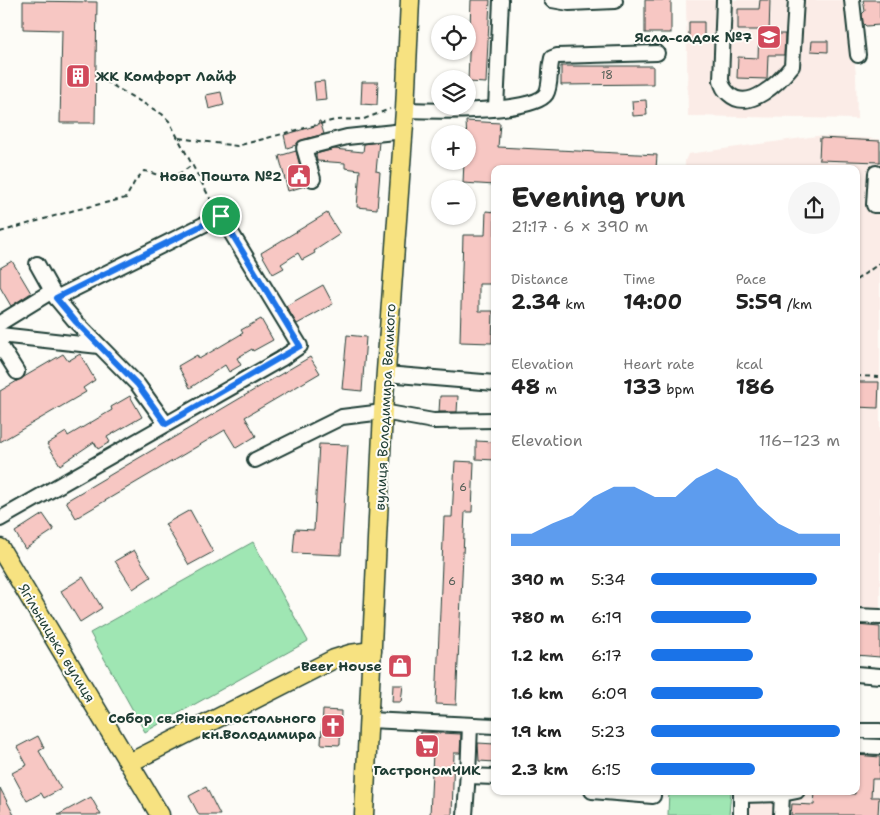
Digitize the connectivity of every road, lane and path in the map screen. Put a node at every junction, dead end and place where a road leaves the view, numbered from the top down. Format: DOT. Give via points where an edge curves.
graph roads {
  1 [pos="410,0"];
  2 [pos="501,0"];
  3 [pos="552,0"];
  4 [pos="724,0"];
  5 [pos="796,0"];
  6 [pos="852,0"];
  7 [pos="615,1"];
  8 [pos="657,53"];
  9 [pos="858,55"];
  10 [pos="105,81"];
  11 [pos="496,108"];
  12 [pos="399,109"];
  13 [pos="404,130"];
  14 [pos="179,138"];
  15 [pos="192,166"];
  16 [pos="876,174"];
  17 [pos="312,179"];
  18 [pos="880,205"];
  19 [pos="221,216"];
  20 [pos="0,232"];
  21 [pos="37,264"];
  22 [pos="880,264"];
  23 [pos="860,277"];
  24 [pos="54,294"];
  25 [pos="0,323"];
  26 [pos="0,335"];
  27 [pos="0,345"];
  28 [pos="99,346"];
  29 [pos="17,372"];
  30 [pos="386,374"];
  31 [pos="860,376"];
  32 [pos="880,377"];
  33 [pos="491,383"];
  34 [pos="383,412"];
  35 [pos="491,420"];
  36 [pos="166,424"];
  37 [pos="255,460"];
  38 [pos="0,519"];
  39 [pos="0,548"];
  40 [pos="860,616"];
  41 [pos="880,617"];
  42 [pos="372,651"];
  43 [pos="860,674"];
  44 [pos="880,676"];
  45 [pos="369,720"];
  46 [pos="470,724"];
  47 [pos="491,726"];
  48 [pos="860,731"];
  49 [pos="880,731"];
  50 [pos="860,746"];
  51 [pos="880,747"];
  52 [pos="129,763"];
  53 [pos="468,776"];
  54 [pos="491,777"];
  55 [pos="641,795"];
  56 [pos="653,795"];
  57 [pos="741,795"];
  58 [pos="782,795"];
  59 [pos="160,815"];
  60 [pos="364,815"];
  61 [pos="465,815"];
  62 [pos="741,815"];
  63 [pos="781,815"];
  1 -- 12 [label="main road, вулиця Володимира Великого"];
  2 -- 11 [label="lane"];
  3 -- 7 [label="lane" via="569,3"];
  4 -- 5 [label="lane" via="722,87 729,95 741,100 763,93 792,66"];
  6 -- 9 [label="lane"];
  8 -- 11 [label="lane" via="557,56 551,60 544,96"];
  10 -- 14 [label="path" via="162,114"];
  11 -- 12 [label="lane" via="456,112"];
  12 -- 13 [label="main road, вулиця Володимира Великого"];
  12 -- 14 [label="path" via="364,119 335,120 238,146"];
  13 -- 17 [label="lane" via="347,137 304,148"];
  13 -- 30 [label="main road, вулиця Володимира Великого"];
  14 -- 15 [label="path"];
  15 -- 19 [label="path"];
  15 -- 20 [label="path" via="172,177 144,171 126,198"];
  16 -- 18 [label="lane" via="874,205"];
  19 -- 24 [label="lane"];
  19 -- 36 [label="lane" via="300,346"];
  21 -- 24 [label="lane"];
  22 -- 23 [label="path"];
  24 -- 25 [label="lane"];
  24 -- 28 [label="lane"];
  26 -- 28 [label="lane"];
  27 -- 29 [label="lane"];
  28 -- 36 [label="lane" via="138,385"];
  30 -- 33 [label="lane"];
  30 -- 34 [label="main road, вулиця Володимира Великого"];
  31 -- 32 [label="path"];
  34 -- 35 [label="lane" via="433,421"];
  34 -- 37 [label="lane" via="342,418"];
  34 -- 42 [label="main road, вулиця Володимира Великого"];
  36 -- 38 [label="lane"];
  39 -- 52 [label="main road, Ягільницька вулиця"];
  40 -- 41 [label="lane"];
  42 -- 45 [label="main road, вулиця Володимира Великого"];
  42 -- 52 [label="main road" via="334,659"];
  43 -- 44 [label="lane"];
  45 -- 46 [label="lane"];
  45 -- 60 [label="main road, вулиця Володимира Великого"];
  46 -- 47 [label="lane"];
  46 -- 53 [label="lane"];
  48 -- 49 [label="lane"];
  50 -- 51 [label="lane"];
  52 -- 59 [label="main road, Ягільницька вулиця"];
  53 -- 54 [label="lane"];
  53 -- 61 [label="lane"];
  55 -- 56 [label="lane"];
  57 -- 62 [label="lane"];
  58 -- 63 [label="lane"];
}
